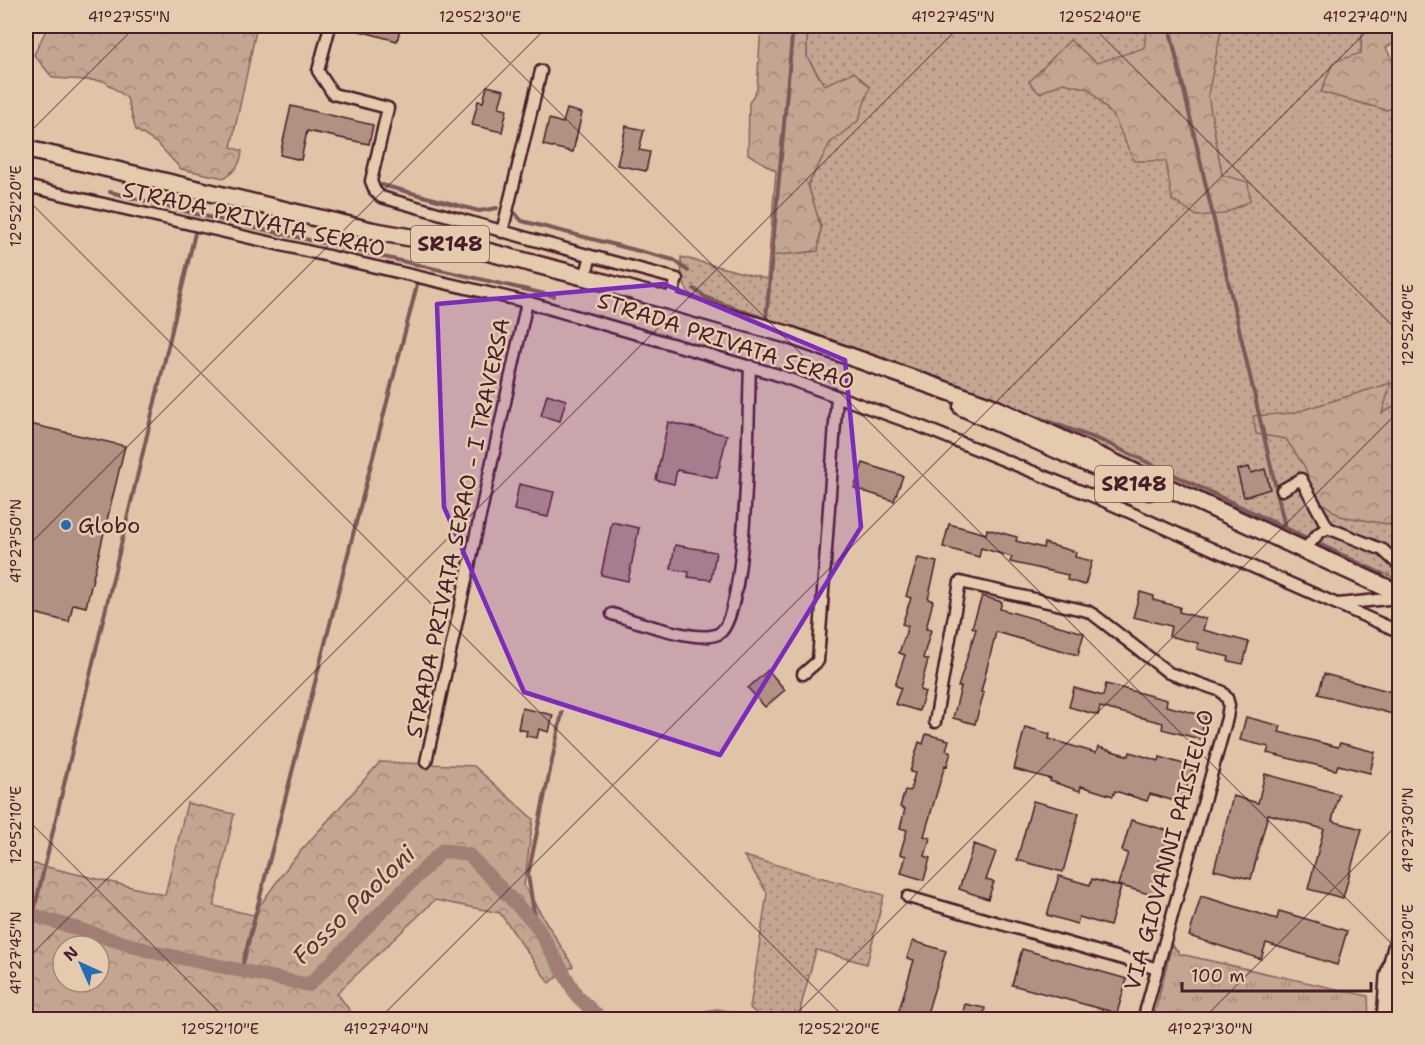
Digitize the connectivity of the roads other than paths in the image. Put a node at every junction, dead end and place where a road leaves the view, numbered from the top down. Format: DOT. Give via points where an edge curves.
graph roads {
  1 [pos="330,26"];
  2 [pos="541,71"];
  3 [pos="26,148"];
  4 [pos="26,186"];
  5 [pos="502,232"];
  6 [pos="591,256"];
  7 [pos="585,276"];
  8 [pos="670,300"];
  9 [pos="527,302"];
  10 [pos="868,364"];
  11 [pos="750,366"];
  12 [pos="837,396"];
  13 [pos="1282,490"];
  14 [pos="1324,531"];
  15 [pos="1305,550"];
  16 [pos="1400,566"];
  17 [pos="1396,599"];
  18 [pos="1337,604"];
  19 [pos="612,614"];
  20 [pos="1400,632"];
  21 [pos="803,674"];
  22 [pos="936,722"];
  23 [pos="426,762"];
  24 [pos="908,897"];
  25 [pos="1400,933"];
  26 [pos="1158,969"];
  27 [pos="1143,1020"];
  28 [pos="1385,1020"];
  1 -- 5 [label="street" via="318,71 333,94 388,108 371,181 375,191 381,198"];
  2 -- 5 [label="street"];
  3 -- 7 [label="main road, SR148" via="373,231 477,249"];
  4 -- 9 [label="street, STRADA PRIVATA SERAO"];
  5 -- 6 [label="street"];
  6 -- 7 [label="street"];
  6 -- 8 [label="street" via="677,279"];
  7 -- 8 [label="main road, SR148"];
  8 -- 10 [label="main road, SR148" via="789,335"];
  9 -- 11 [label="street, STRADA PRIVATA SERAO"];
  9 -- 23 [label="street, STRADA PRIVATA SERAO - I TRAVERSA"];
  10 -- 15 [label="main road, SR148" via="990,406"];
  10 -- 17 [label="main road, SR148"];
  11 -- 12 [label="street, STRADA PRIVATA SERAO"];
  11 -- 19 [label="street" via="744,536 727,625 720,633 708,637 689,636"];
  12 -- 18 [label="street, STRADA PRIVATA SERAO" via="1095,498"];
  12 -- 21 [label="street" via="818,661"];
  13 -- 14 [label="street" via="1301,479"];
  14 -- 15 [label="street"];
  14 -- 16 [label="street" via="1383,550"];
  15 -- 17 [label="main road, SR148"];
  17 -- 18 [label="street, STRADA PRIVATA SERAO"];
  18 -- 20 [label="street"];
  22 -- 26 [label="street, VIA GIOVANNI PAISIELLO" via="960,582 1087,611 1169,673 1221,691 1229,705 1227,718"];
  24 -- 26 [label="street"];
  25 -- 28 [label="street" via="1388,977"];
  26 -- 27 [label="street, VIA GIOVANNI PAISIELLO"];
}
